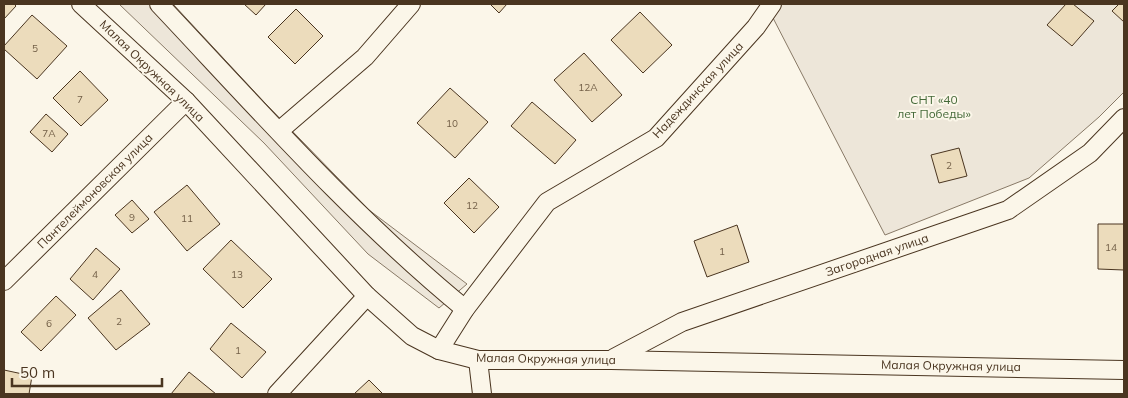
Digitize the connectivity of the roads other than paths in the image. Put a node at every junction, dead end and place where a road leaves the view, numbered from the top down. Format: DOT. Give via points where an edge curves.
graph roads {
  1 [pos="81,4"];
  2 [pos="160,4"];
  3 [pos="411,4"];
  4 [pos="772,4"];
  5 [pos="186,101"];
  6 [pos="1124,118"];
  7 [pos="279,131"];
  8 [pos="4,281"];
  9 [pos="366,296"];
  10 [pos="465,309"];
  11 [pos="438,350"];
  12 [pos="478,360"];
  13 [pos="611,360"];
  14 [pos="1124,370"];
  15 [pos="277,394"];
  16 [pos="482,394"];
  1 -- 5 [label="street, Малая Окружная улица"];
  2 -- 7 [label="street"];
  3 -- 7 [label="street" via="365,57"];
  4 -- 10 [label="street, Надеждинская улица" via="756,27 656,138 546,202"];
  5 -- 8 [label="street, Пантелеймоновская улица"];
  5 -- 9 [label="street, Малая Окружная улица"];
  6 -- 13 [label="street, Загородная улица" via="1090,153 1008,210 682,322"];
  7 -- 10 [label="street" via="372,225"];
  9 -- 11 [label="street, Малая Окружная улица" via="412,336"];
  9 -- 15 [label="street"];
  10 -- 11 [label="street, Надеждинская улица"];
  11 -- 12 [label="street, Малая Окружная улица"];
  12 -- 13 [label="street, Малая Окружная улица"];
  12 -- 16 [label="street"];
  13 -- 14 [label="street, Малая Окружная улица"];
}
